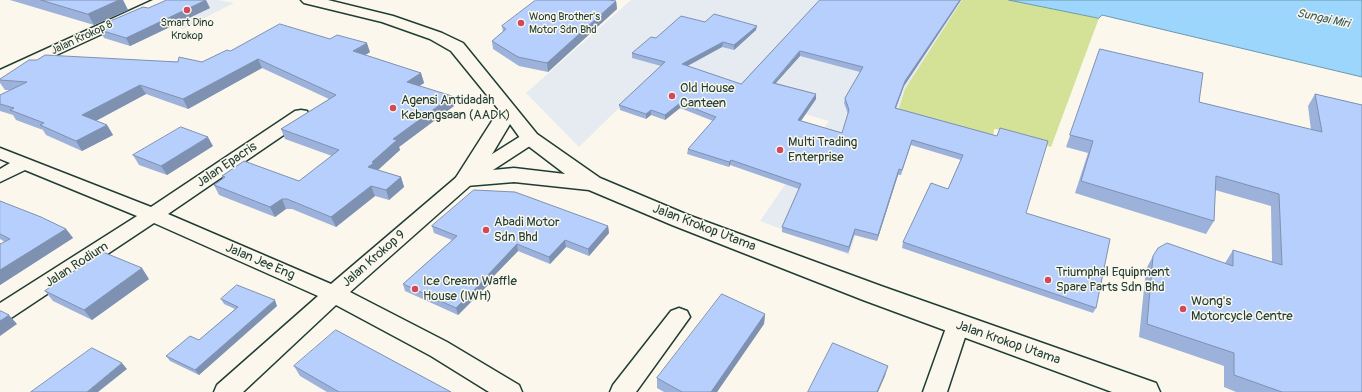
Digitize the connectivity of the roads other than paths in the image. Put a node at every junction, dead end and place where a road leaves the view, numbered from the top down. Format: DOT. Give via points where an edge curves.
graph roads {
  1 [pos="164,0"];
  2 [pos="309,0"];
  3 [pos="0,76"];
  4 [pos="509,110"];
  5 [pos="301,115"];
  6 [pos="530,138"];
  7 [pos="0,153"];
  8 [pos="24,163"];
  9 [pos="0,176"];
  10 [pos="466,179"];
  11 [pos="592,183"];
  12 [pos="153,215"];
  13 [pos="334,294"];
  14 [pos="0,314"];
  15 [pos="679,318"];
  16 [pos="958,325"];
  17 [pos="226,392"];
  18 [pos="510,392"];
  19 [pos="622,392"];
  20 [pos="935,392"];
  21 [pos="1146,392"];
  1 -- 3 [label="street, Jalan Krokop 8"];
  2 -- 4 [label="street, Jalan Krokop Utama" via="387,19 436,36 457,47"];
  4 -- 6 [label="street, Jalan Krokop Utama"];
  4 -- 10 [label="street"];
  5 -- 12 [label="street, Jalan Epacris"];
  6 -- 10 [label="street, Jalan Krokop 9"];
  6 -- 11 [label="street, Jalan Krokop Utama"];
  7 -- 8 [label="street, Jalan Jee Eng"];
  8 -- 9 [label="street"];
  8 -- 12 [label="street, Jalan Jee Eng"];
  10 -- 11 [label="street" via="514,175"];
  10 -- 13 [label="street, Jalan Krokop 9"];
  11 -- 16 [label="street, Jalan Krokop Utama" via="673,217"];
  12 -- 13 [label="street, Jalan Jee Eng"];
  12 -- 14 [label="street, Jalan Rodium"];
  13 -- 17 [label="street, Jalan Krokop 9"];
  13 -- 18 [label="street, Jalan Jee Eng" via="439,350"];
  15 -- 19 [label="street"];
  16 -- 20 [label="street"];
  16 -- 21 [label="street, Jalan Krokop Utama"];
}
